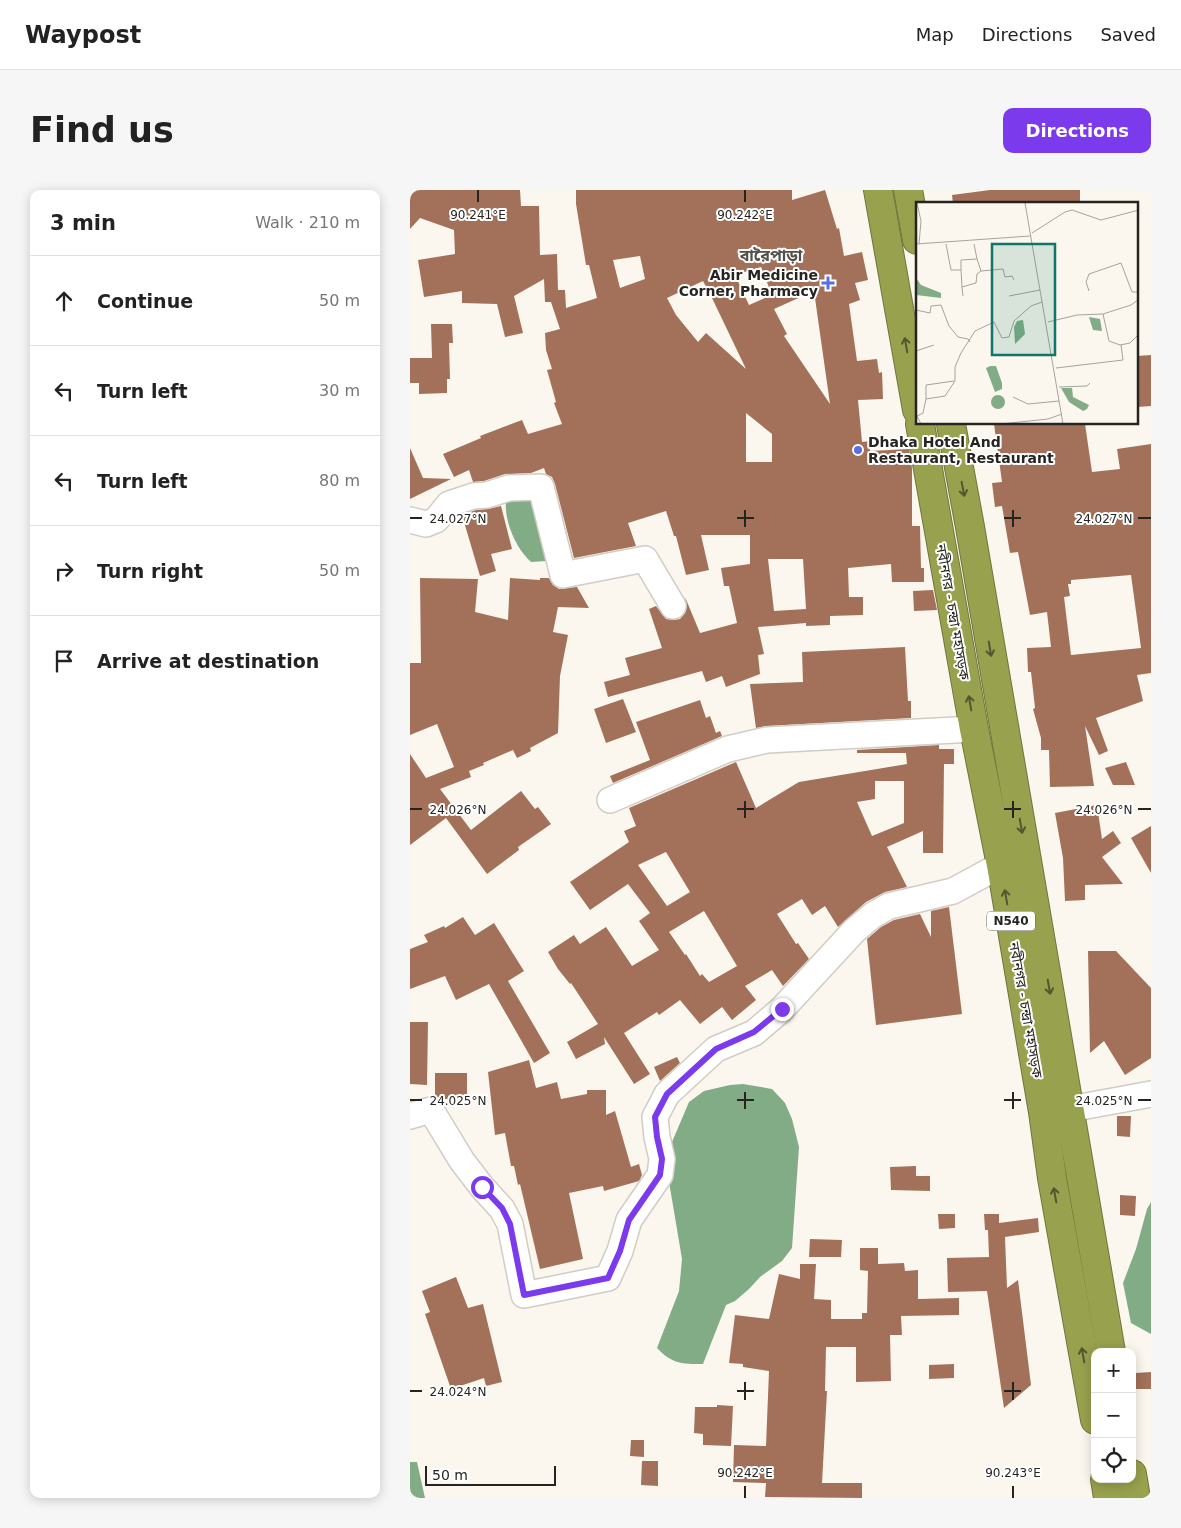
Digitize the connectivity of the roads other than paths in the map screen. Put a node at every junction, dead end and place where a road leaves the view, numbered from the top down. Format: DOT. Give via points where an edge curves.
graph roads {
  1 [pos="878,190"];
  2 [pos="908,190"];
  3 [pos="916,234"];
  4 [pos="916,404"];
  5 [pos="920,425"];
  6 [pos="951,425"];
  7 [pos="410,520"];
  8 [pos="672,606"];
  9 [pos="974,728"];
  10 [pos="610,800"];
  11 [pos="1001,865"];
  12 [pos="1151,1094"];
  13 [pos="1070,1109"];
  14 [pos="410,1116"];
  15 [pos="1110,1348"];
  16 [pos="1091,1397"];
  17 [pos="1106,1483"];
  18 [pos="1134,1483"];
  19 [pos="1108,1498"];
  20 [pos="1136,1498"];
  4 -- 1 [label="highway, one-way"];
  2 -- 3 [label="highway"];
  9 -- 5 [label="highway, নবীনগর - চন্দ্রা মহাসড়ক / N540, one-way"];
  6 -- 13 [label="highway, নবীনগর - চন্দ্রা মহাসড়ক / N540, one-way"];
  7 -- 8 [label="street" via="426,524 436,520 449,504 473,496 486,496 509,488 541,487 563,576 645,559"];
  9 -- 10 [label="street" via="767,740 728,750"];
  9 -- 11 [label="highway, নবীনগর - চন্দ্রা মহাসড়ক / N540"];
  11 -- 14 [label="street" via="952,891 889,906 873,915 854,931 782,1009 754,1032 716,1049 667,1094 655,1117 662,1159 660,1175 629,1220 608,1278 524,1295 510,1224 502,1208 462,1161 432,1110"];
  16 -- 11 [label="highway, নবীনগর - চন্দ্রা মহাসড়ক / N540, one-way"];
  12 -- 13 [label="street"];
  13 -- 15 [label="highway, নবীনগর - চন্দ্রা মহাসড়ক / N540"];
  17 -- 19 [label="highway"];
  18 -- 20 [label="highway"];
}
